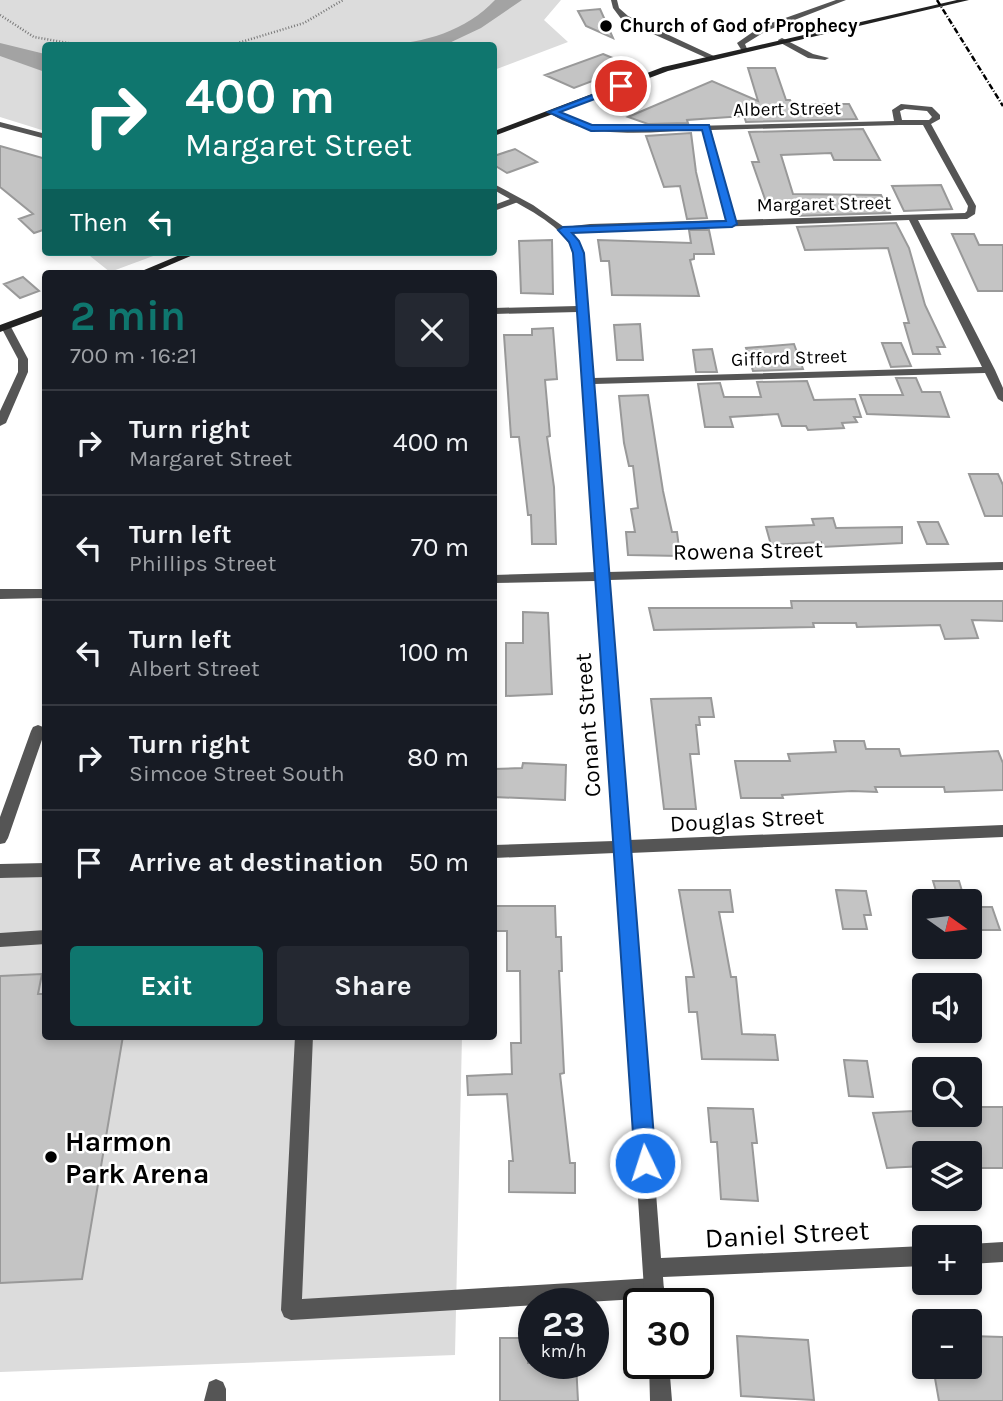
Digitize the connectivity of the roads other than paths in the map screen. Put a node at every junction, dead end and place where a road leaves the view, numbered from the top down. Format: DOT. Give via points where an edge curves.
graph roads {
  1 [pos="614,0"];
  2 [pos="842,0"];
  3 [pos="943,0"];
  4 [pos="966,0"];
  5 [pos="907,12"];
  6 [pos="782,40"];
  7 [pos="745,49"];
  8 [pos="712,57"];
  9 [pos="825,58"];
  10 [pos="552,112"];
  11 [pos="899,122"];
  12 [pos="926,122"];
  13 [pos="0,124"];
  14 [pos="706,127"];
  15 [pos="497,133"];
  16 [pos="42,136"];
  17 [pos="497,189"];
  18 [pos="515,200"];
  19 [pos="497,207"];
  20 [pos="913,219"];
  21 [pos="732,224"];
  22 [pos="563,230"];
  23 [pos="185,256"];
  24 [pos="150,270"];
  25 [pos="582,309"];
  26 [pos="497,311"];
  27 [pos="42,313"];
  28 [pos="3,328"];
  29 [pos="990,370"];
  30 [pos="589,381"];
  31 [pos="1003,399"];
  32 [pos="0,423"];
  33 [pos="1003,566"];
  34 [pos="603,576"];
  35 [pos="497,579"];
  36 [pos="42,593"];
  37 [pos="0,594"];
  38 [pos="38,731"];
  39 [pos="1003,831"];
  40 [pos="0,838"];
  41 [pos="623,848"];
  42 [pos="497,852"];
  43 [pos="42,870"];
  44 [pos="0,872"];
  45 [pos="42,937"];
  46 [pos="0,940"];
  47 [pos="304,1040"];
  48 [pos="1003,1252"];
  49 [pos="982,1253"];
  50 [pos="912,1257"];
  51 [pos="654,1287"];
  52 [pos="660,1379"];
  53 [pos="661,1401"];
  1 -- 8 [label="street" via="625,18"];
  2 -- 7 [label="street" via="755,33 741,43"];
  3 -- 5 [label="main road"];
  4 -- 5 [label="main road"];
  5 -- 6 [label="main road"];
  6 -- 7 [label="main road"];
  6 -- 9 [label="street" via="811,56"];
  7 -- 8 [label="main road"];
  8 -- 10 [label="main road" via="666,69"];
  10 -- 14 [label="street, Albert Street" via="600,129"];
  10 -- 15 [label="main road"];
  11 -- 12 [label="street, Albert Street"];
  11 -- 12 [label="street" via="896,110 910,106 934,111 935,120"];
  11 -- 14 [label="street, Albert Street"];
  12 -- 20 [label="street, Margaret Street" via="972,212 961,218"];
  13 -- 16 [label="street"];
  14 -- 21 [label="street"];
  17 -- 18 [label="street, Conant Street"];
  18 -- 19 [label="street"];
  18 -- 22 [label="street, Conant Street"];
  20 -- 21 [label="street, Margaret Street"];
  20 -- 29 [label="street"];
  21 -- 22 [label="street, Margaret Street"];
  22 -- 25 [label="street, Conant Street" via="579,253"];
  23 -- 24 [label="main road"];
  25 -- 26 [label="street"];
  25 -- 30 [label="street, Conant Street"];
  27 -- 28 [label="main road"];
  28 -- 32 [label="street" via="23,359 23,372"];
  29 -- 30 [label="street, Gifford Street"];
  29 -- 31 [label="street"];
  30 -- 34 [label="street, Conant Street"];
  33 -- 34 [label="street, Rowena Street"];
  34 -- 35 [label="street, Rowena Street"];
  34 -- 41 [label="street, Conant Street"];
  36 -- 37 [label="street"];
  38 -- 40 [label="street"];
  39 -- 41 [label="street, Douglas Street"];
  41 -- 42 [label="street, Douglas Street"];
  41 -- 51 [label="street, Conant Street"];
  43 -- 44 [label="street"];
  45 -- 46 [label="street"];
  47 -- 51 [label="street, Daniel Street" via="291,1310"];
  48 -- 49 [label="street"];
  50 -- 51 [label="street, Daniel Street"];
  52 -- 53 [label="street"];
}
